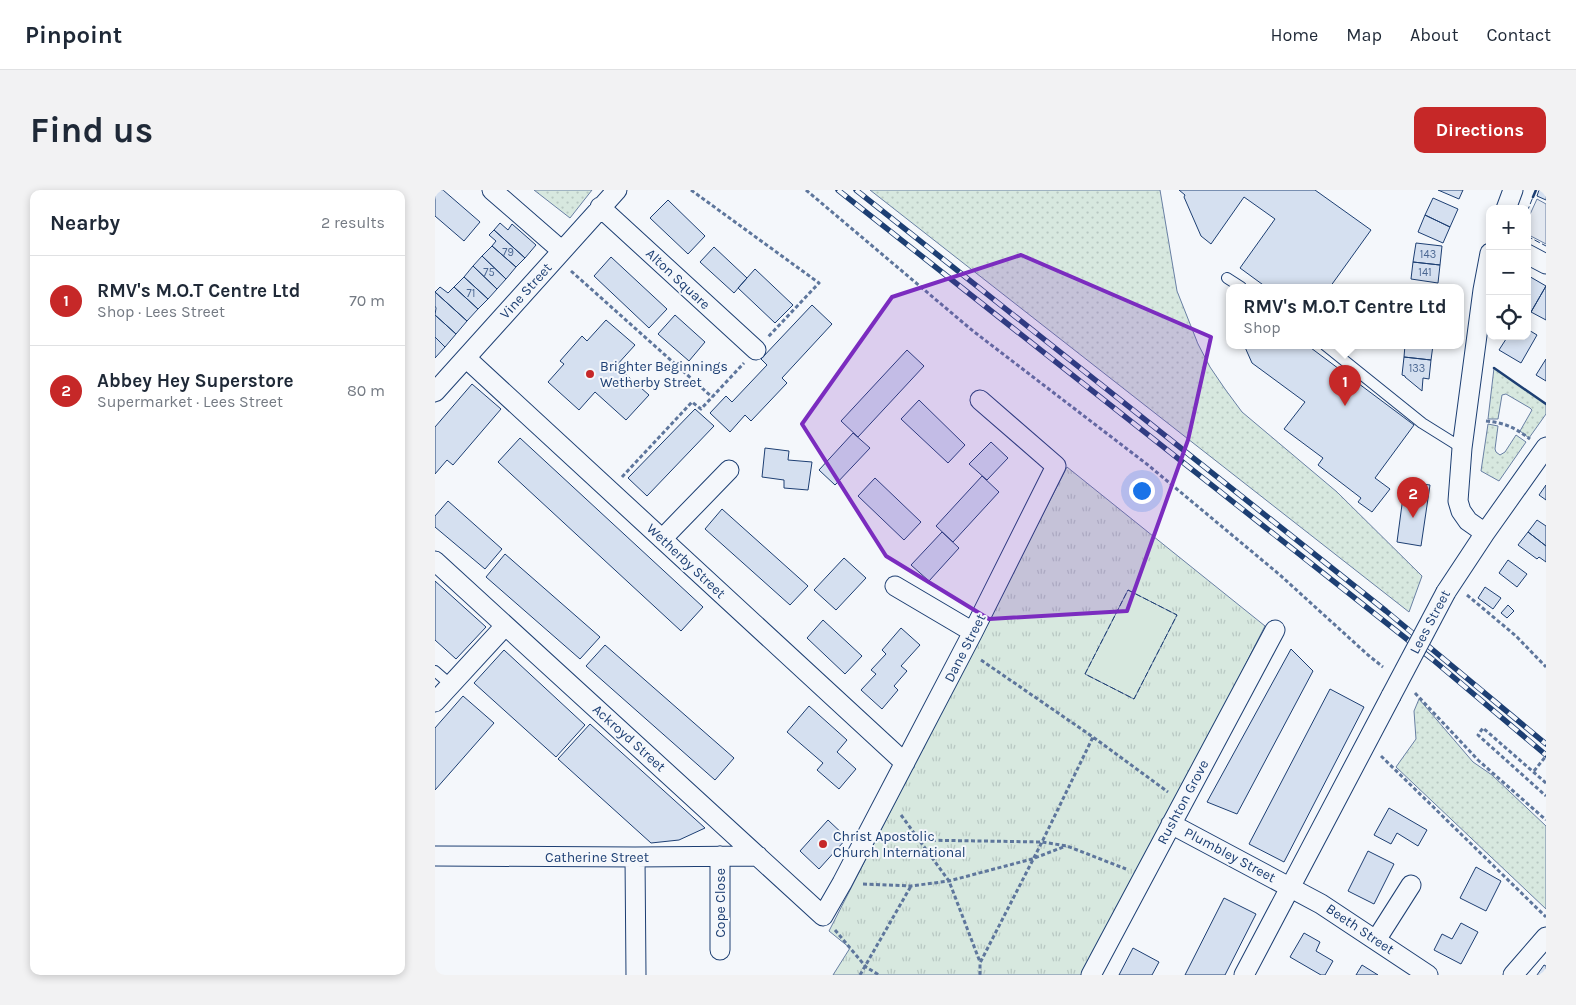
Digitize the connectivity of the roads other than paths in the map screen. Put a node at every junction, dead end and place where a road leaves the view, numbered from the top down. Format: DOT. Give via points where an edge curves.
graph roads {
  1 [pos="492,190"];
  2 [pos="617,190"];
  3 [pos="1513,190"];
  4 [pos="1507,205"];
  5 [pos="600,207"];
  6 [pos="559,254"];
  7 [pos="1531,256"];
  8 [pos="1546,264"];
  9 [pos="1486,274"];
  10 [pos="1227,278"];
  11 [pos="1236,284"];
  12 [pos="1330,349"];
  13 [pos="756,350"];
  14 [pos="466,358"];
  15 [pos="435,392"];
  16 [pos="980,400"];
  17 [pos="1462,448"];
  18 [pos="1545,448"];
  19 [pos="729,470"];
  20 [pos="1485,533"];
  21 [pos="663,539"];
  22 [pos="435,561"];
  23 [pos="895,586"];
  24 [pos="505,626"];
  25 [pos="1275,630"];
  26 [pos="969,641"];
  27 [pos="435,671"];
  28 [pos="451,685"];
  29 [pos="435,702"];
  30 [pos="905,763"];
  31 [pos="1171,824"];
  32 [pos="435,856"];
  33 [pos="720,856"];
  34 [pos="759,856"];
  35 [pos="635,857"];
  36 [pos="1411,885"];
  37 [pos="1290,886"];
  38 [pos="823,916"];
  39 [pos="1546,937"];
  40 [pos="1376,940"];
  41 [pos="720,950"];
  42 [pos="636,975"];
  43 [pos="1091,975"];
  44 [pos="1244,975"];
  45 [pos="1428,975"];
  46 [pos="1513,975"];
  1 -- 6 [label="street"];
  2 -- 5 [label="street, Vine Street"];
  3 -- 4 [label="street"];
  5 -- 6 [label="street, Vine Street"];
  5 -- 13 [label="street, Alton Square"];
  6 -- 14 [label="street, Vine Street"];
  7 -- 8 [label="street"];
  9 -- 17 [label="street"];
  10 -- 11 [label="lane"];
  12 -- 17 [label="lane" via="1422,423"];
  14 -- 15 [label="street, Vine Street"];
  14 -- 21 [label="street, Wetherby Street"];
  16 -- 26 [label="street, Dane Street" via="1056,466"];
  17 -- 20 [label="street" via="1458,500 1468,521"];
  18 -- 20 [label="street, Lees Street"];
  19 -- 21 [label="street"];
  20 -- 37 [label="street, Lees Street, bridge" via="1446,592"];
  21 -- 30 [label="street, Wetherby Street"];
  22 -- 24 [label="street, Ackroyd Street"];
  23 -- 26 [label="street"];
  24 -- 28 [label="street"];
  24 -- 34 [label="street, Ackroyd Street"];
  25 -- 31 [label="street, Rushton Grove"];
  26 -- 30 [label="street, Dane Street"];
  27 -- 28 [label="lane"];
  28 -- 29 [label="street"];
  30 -- 38 [label="street, Dane Street" via="843,884"];
  31 -- 37 [label="street, Plumbley Street"];
  31 -- 43 [label="street, Rushton Grove"];
  32 -- 35 [label="street, Catherine Street"];
  33 -- 34 [label="street, Catherine Street"];
  33 -- 35 [label="street, Catherine Street"];
  33 -- 41 [label="street, Cope Close"];
  34 -- 38 [label="street, Ackroyd Street"];
  35 -- 42 [label="street"];
  36 -- 40 [label="street"];
  37 -- 40 [label="street, Beeth Street"];
  37 -- 44 [label="street, Lees Street"];
  39 -- 46 [label="street"];
  40 -- 45 [label="street, Beeth Street"];
}
